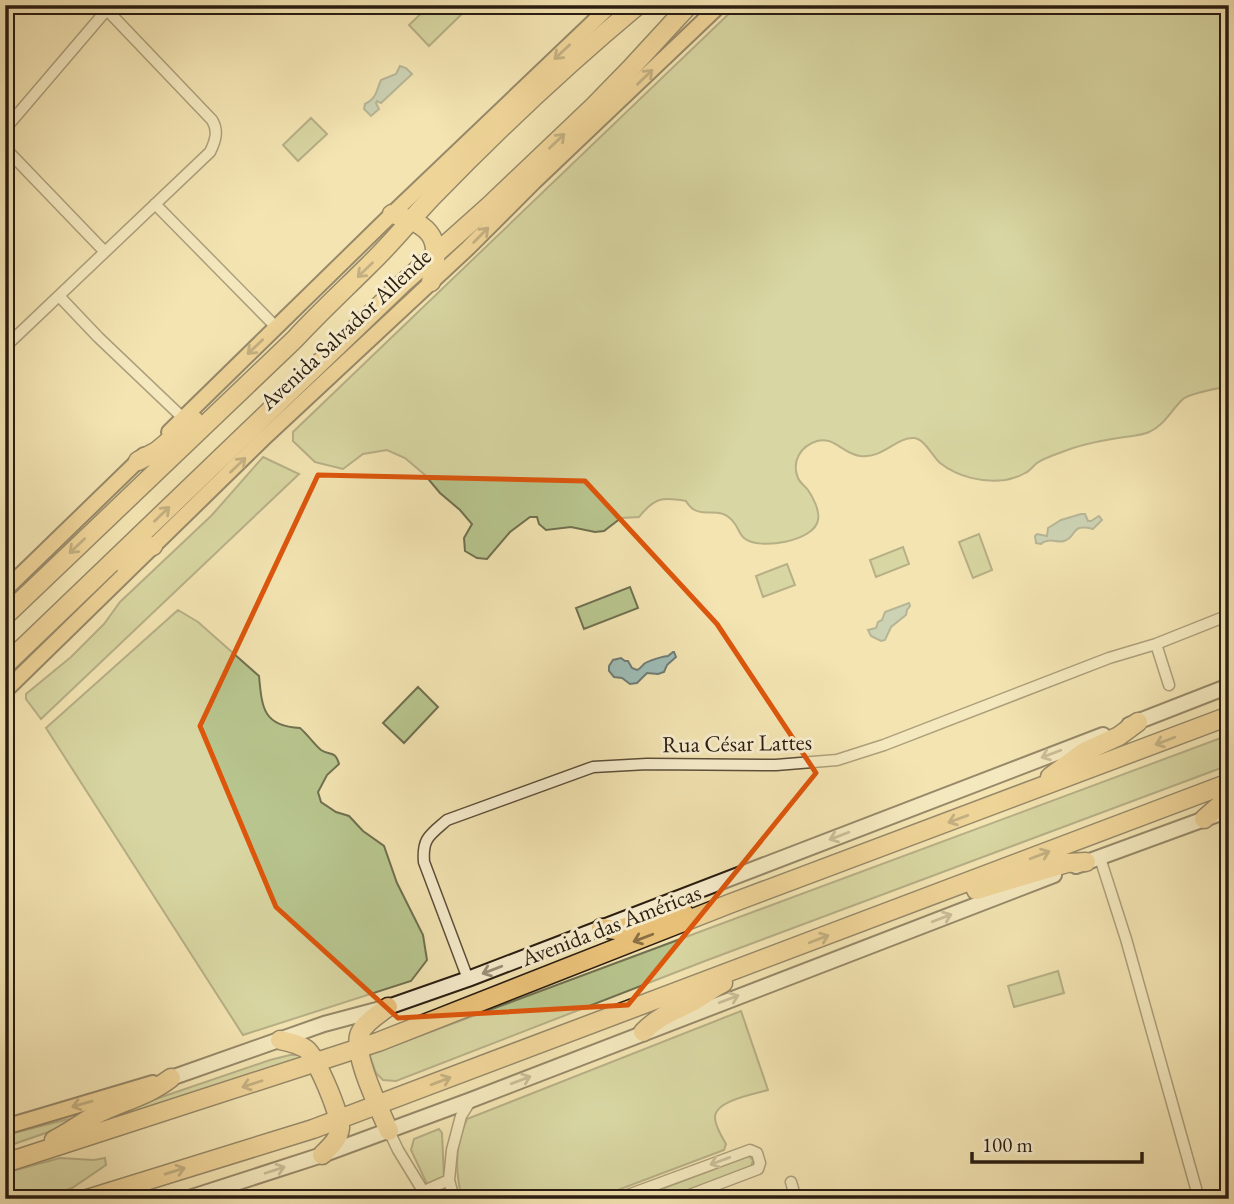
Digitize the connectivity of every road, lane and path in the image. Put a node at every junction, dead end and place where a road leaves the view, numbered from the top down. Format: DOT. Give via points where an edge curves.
graph roads {
  1 [pos="611,5"];
  2 [pos="638,5"];
  3 [pos="689,5"];
  4 [pos="720,5"];
  5 [pos="109,8"];
  6 [pos="5,129"];
  7 [pos="5,148"];
  8 [pos="155,204"];
  9 [pos="392,214"];
  10 [pos="411,219"];
  11 [pos="105,252"];
  12 [pos="435,254"];
  13 [pos="431,282"];
  14 [pos="58,296"];
  15 [pos="276,327"];
  16 [pos="295,339"];
  17 [pos="5,347"];
  18 [pos="183,418"];
  19 [pos="138,461"];
  20 [pos="153,546"];
  21 [pos="5,590"];
  22 [pos="1229,615"];
  23 [pos="5,616"];
  24 [pos="1156,644"];
  25 [pos="24,646"];
  26 [pos="5,665"];
  27 [pos="1169,685"];
  28 [pos="1229,687"];
  29 [pos="5,691"];
  30 [pos="1229,716"];
  31 [pos="1138,722"];
  32 [pos="1229,783"];
  33 [pos="1022,795"];
  34 [pos="1228,808"];
  35 [pos="1203,819"];
  36 [pos="1093,860"];
  37 [pos="729,904"];
  38 [pos="908,905"];
  39 [pos="601,928"];
  40 [pos="756,963"];
  41 [pos="468,979"];
  42 [pos="388,1007"];
  43 [pos="643,1032"];
  44 [pos="281,1040"];
  45 [pos="358,1049"];
  46 [pos="316,1062"];
  47 [pos="171,1078"];
  48 [pos="471,1100"];
  49 [pos="377,1105"];
  50 [pos="339,1119"];
  51 [pos="5,1127"];
  52 [pos="389,1130"];
  53 [pos="323,1155"];
  54 [pos="28,1157"];
  55 [pos="5,1163"];
  56 [pos="449,1180"];
  57 [pos="791,1182"];
  58 [pos="426,1195"];
  59 [pos="87,1199"];
  60 [pos="186,1199"];
  61 [pos="454,1199"];
  62 [pos="617,1199"];
  63 [pos="679,1199"];
  64 [pos="796,1199"];
  65 [pos="1199,1199"];
  1 -- 9 [label="main road, Avenida Salvador Allende, one-way"];
  2 -- 10 [label="highway, Avenida Salvador Allende" via="556,77"];
  12 -- 3 [label="highway, Avenida Salvador Allende, one-way" via="594,106"];
  13 -- 4 [label="main road, Avenida Salvador Allende, one-way"];
  5 -- 6 [label="street"];
  5 -- 8 [label="street" via="215,125 210,152"];
  7 -- 11 [label="street"];
  8 -- 11 [label="street"];
  8 -- 15 [label="street"];
  9 -- 10 [label="highway"];
  9 -- 15 [label="main road, Avenida Salvador Allende"];
  10 -- 12 [label="highway" via="430,233"];
  10 -- 16 [label="highway, Avenida Salvador Allende, one-way"];
  11 -- 14 [label="street"];
  12 -- 13 [label="highway"];
  25 -- 12 [label="highway, Avenida Salvador Allende, one-way"];
  20 -- 13 [label="main road, Avenida Salvador Allende, one-way"];
  14 -- 17 [label="street"];
  14 -- 18 [label="street"];
  15 -- 18 [label="main road, Avenida Salvador Allende, one-way"];
  16 -- 19 [label="highway" via="282,345 157,451"];
  16 -- 23 [label="highway, Avenida Salvador Allende, one-way"];
  18 -- 19 [label="main road, Avenida Salvador Allende"];
  19 -- 21 [label="main road, Avenida Salvador Allende"];
  20 -- 25 [label="highway" via="132,556 40,638"];
  20 -- 29 [label="main road, Avenida Salvador Allende"];
  22 -- 24 [label="street, Rua César Lattes"];
  24 -- 27 [label="street"];
  24 -- 41 [label="street, Rua César Lattes" via="837,760 593,766 447,820 428,837 424,862"];
  25 -- 26 [label="highway, Avenida Salvador Allende"];
  28 -- 31 [label="main road, Avenida das Américas"];
  30 -- 33 [label="highway, Avenida das Américas, one-way"];
  31 -- 33 [label="highway"];
  31 -- 39 [label="main road, Avenida das Américas, one-way"];
  38 -- 32 [label="highway, one-way"];
  33 -- 37 [label="highway, Avenida das Américas, one-way"];
  34 -- 35 [label="highway"];
  35 -- 36 [label="main road"];
  36 -- 38 [label="highway" via="1067,863 949,899"];
  43 -- 36 [label="main road, one-way"];
  36 -- 65 [label="street" via="1126,939"];
  37 -- 39 [label="highway" via="616,930"];
  37 -- 45 [label="highway, Avenida das Américas, one-way"];
  40 -- 38 [label="highway, one-way"];
  39 -- 41 [label="main road, Avenida das Américas, one-way"];
  40 -- 43 [label="highway" via="663,1015"];
  49 -- 40 [label="highway, one-way"];
  41 -- 42 [label="main road, Avenida das Américas"];
  42 -- 44 [label="main road, Avenida das Américas"];
  42 -- 45 [label="highway" via="364,1026"];
  48 -- 43 [label="main road, one-way"];
  44 -- 46 [label="highway" via="306,1049"];
  44 -- 47 [label="main road, Avenida das Américas"];
  45 -- 46 [label="highway, Avenida das Américas"];
  45 -- 49 [label="highway"];
  46 -- 50 [label="highway"];
  46 -- 54 [label="highway, Avenida das Américas, one-way"];
  47 -- 51 [label="main road, Avenida das Américas, one-way"];
  47 -- 54 [label="highway" via="157,1089 96,1115"];
  48 -- 52 [label="main road"];
  48 -- 56 [label="street" via="455,1135"];
  49 -- 50 [label="highway"];
  49 -- 52 [label="highway"];
  50 -- 53 [label="highway" via="339,1132"];
  59 -- 50 [label="highway, one-way"];
  52 -- 53 [label="main road"];
  52 -- 58 [label="street"];
  60 -- 53 [label="main road, one-way"];
  54 -- 55 [label="highway, Avenida das Américas"];
  56 -- 58 [label="street"];
  56 -- 61 [label="street"];
  57 -- 64 [label="street"];
  63 -- 62 [label="street, one-way" via="758,1169 757,1153 750,1150"];
}
